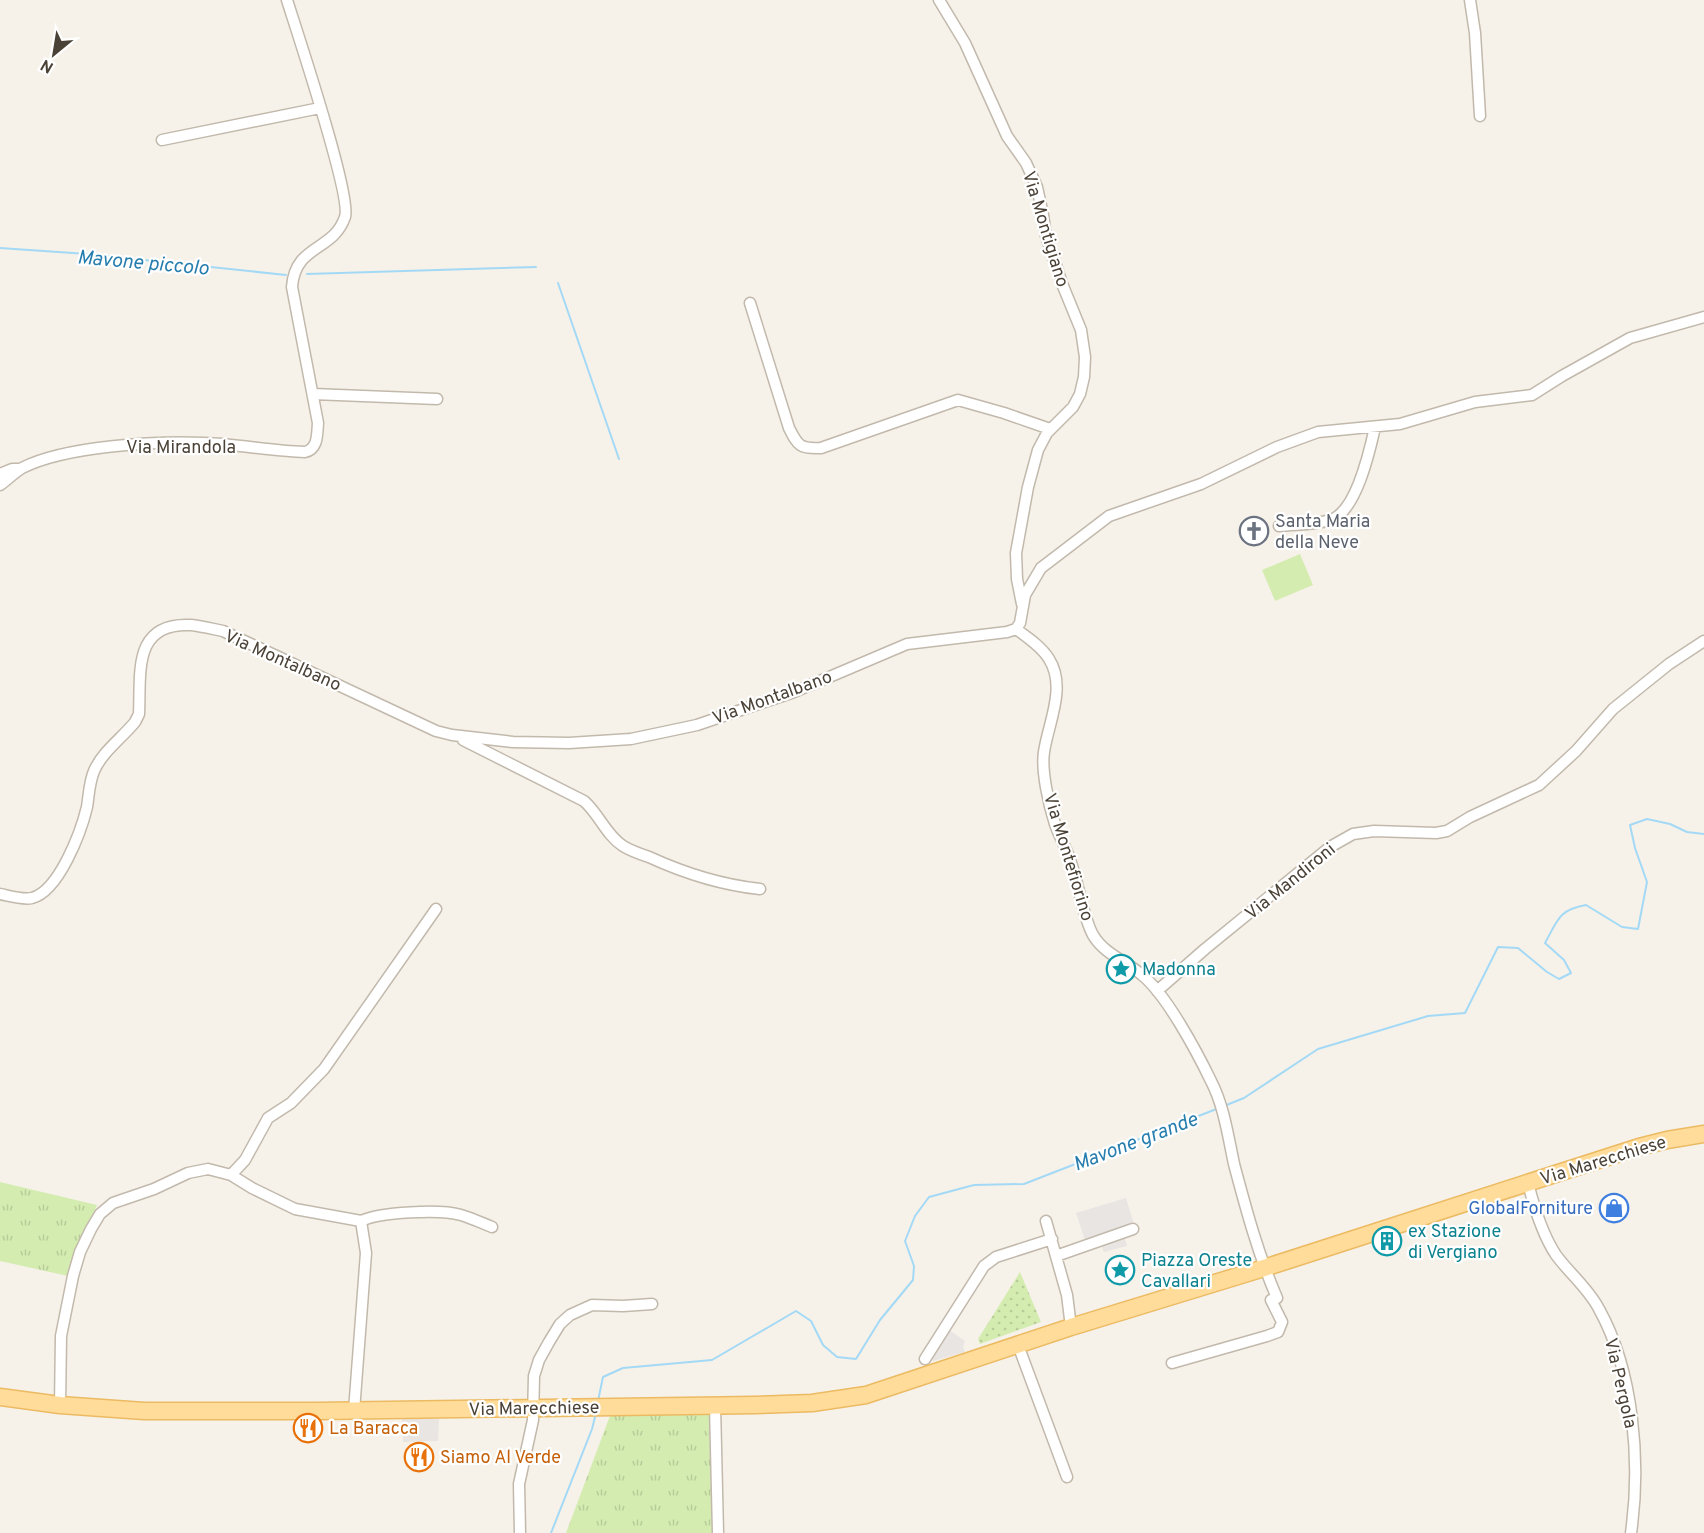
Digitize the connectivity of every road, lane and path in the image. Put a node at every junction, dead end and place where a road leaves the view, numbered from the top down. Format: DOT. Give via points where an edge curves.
graph roads {
  1 [pos="287,0"];
  2 [pos="939,0"];
  3 [pos="1470,0"];
  4 [pos="320,108"];
  5 [pos="1480,116"];
  6 [pos="162,140"];
  7 [pos="750,303"];
  8 [pos="1704,317"];
  9 [pos="313,393"];
  10 [pos="437,399"];
  11 [pos="1375,427"];
  12 [pos="1050,429"];
  13 [pos="22,469"];
  14 [pos="0,474"];
  15 [pos="0,485"];
  16 [pos="1279,526"];
  17 [pos="1023,607"];
  18 [pos="1016,628"];
  19 [pos="1704,641"];
  20 [pos="452,735"];
  21 [pos="760,889"];
  22 [pos="0,894"];
  23 [pos="436,909"];
  24 [pos="1157,991"];
  25 [pos="1704,1134"];
  26 [pos="231,1175"];
  27 [pos="1528,1183"];
  28 [pos="361,1221"];
  29 [pos="1046,1221"];
  30 [pos="492,1227"];
  31 [pos="1133,1229"];
  32 [pos="1052,1239"];
  33 [pos="1056,1256"];
  34 [pos="1264,1268"];
  35 [pos="652,1304"];
  36 [pos="1077,1326"];
  37 [pos="1018,1345"];
  38 [pos="925,1359"];
  39 [pos="1172,1363"];
  40 [pos="0,1397"];
  41 [pos="60,1405"];
  42 [pos="715,1405"];
  43 [pos="532,1408"];
  44 [pos="354,1411"];
  45 [pos="1067,1477"];
  46 [pos="520,1533"];
  47 [pos="718,1533"];
  48 [pos="1631,1533"];
  1 -- 4 [label="street, Via Mirandola"];
  2 -- 12 [label="street, Via Montigiano" via="1037,187 1046,236 1081,330 1085,357 1080,394 1073,407"];
  3 -- 5 [label="street"];
  4 -- 6 [label="street"];
  4 -- 9 [label="street, Via Mirandola" via="345,196 346,214 340,229 299,262 293,274 292,287"];
  7 -- 12 [label="street" via="789,429 796,443 806,449 821,448 958,400"];
  8 -- 11 [label="street" via="1630,338 1532,395 1475,402 1400,424"];
  9 -- 10 [label="street"];
  9 -- 13 [label="street, Via Mirandola" via="318,423 311,451 204,443 148,444 54,457"];
  11 -- 16 [label="street" via="1360,478 1340,514 1331,520"];
  11 -- 17 [label="street" via="1318,432 1201,484 1109,516 1041,568 1025,595"];
  12 -- 17 [label="street, Via Montigiano" via="1038,450 1020,526 1016,553"];
  13 -- 14 [label="street"];
  13 -- 15 [label="street, Via Mirandola"];
  17 -- 18 [label="street"];
  18 -- 20 [label="street, Via Montalbano" via="907,644 794,692 664,734 569,743"];
  18 -- 24 [label="street, Via Montefiorino" via="1050,660 1055,678 1056,700 1043,755 1047,789 1093,935 1107,952 1143,975"];
  19 -- 24 [label="street, Via Mandironi" via="1613,709 1539,785 1447,831 1353,834 1330,847"];
  20 -- 21 [label="street, Via Montalbano" via="584,801 622,846 699,876"];
  20 -- 22 [label="street, Via Montalbano" via="223,631 190,625 166,629 146,643 139,714 95,769 78,835 53,884 30,898"];
  23 -- 26 [label="street" via="324,1070 291,1103 268,1118"];
  24 -- 34 [label="street, Via Montefiorino" via="1199,1058 1220,1103"];
  25 -- 27 [label="main road, Via Marecchiese" via="1639,1147"];
  26 -- 28 [label="street" via="295,1209"];
  26 -- 41 [label="street" via="208,1169 188,1173 113,1203 100,1214 80,1252 68,1298 61,1336"];
  27 -- 34 [label="main road, Via Marecchiese"];
  27 -- 48 [label="street, Via Pergola" via="1546,1239 1599,1308 1614,1340 1636,1456"];
  28 -- 30 [label="street" via="399,1213 444,1213 460,1214"];
  28 -- 44 [label="street" via="366,1253"];
  29 -- 32 [label="street"];
  31 -- 33 [label="street"];
  32 -- 33 [label="street"];
  32 -- 38 [label="street" via="996,1257 984,1266"];
  33 -- 36 [label="street"];
  34 -- 36 [label="main road, Via Marecchiese"];
  34 -- 39 [label="street" via="1277,1298 1271,1300 1282,1322 1278,1332"];
  35 -- 43 [label="street" via="592,1305 570,1315 560,1324 539,1360"];
  36 -- 37 [label="main road, Via Marecchiese"];
  37 -- 42 [label="main road, Via Marecchiese" via="866,1395 812,1403"];
  37 -- 45 [label="street"];
  40 -- 41 [label="main road, Via Marecchiese"];
  41 -- 44 [label="main road, Via Marecchiese" via="144,1411"];
  42 -- 43 [label="main road, Via Marecchiese"];
  42 -- 47 [label="street"];
  43 -- 44 [label="main road, Via Marecchiese"];
  43 -- 46 [label="street" via="533,1420 519,1484"];
}
